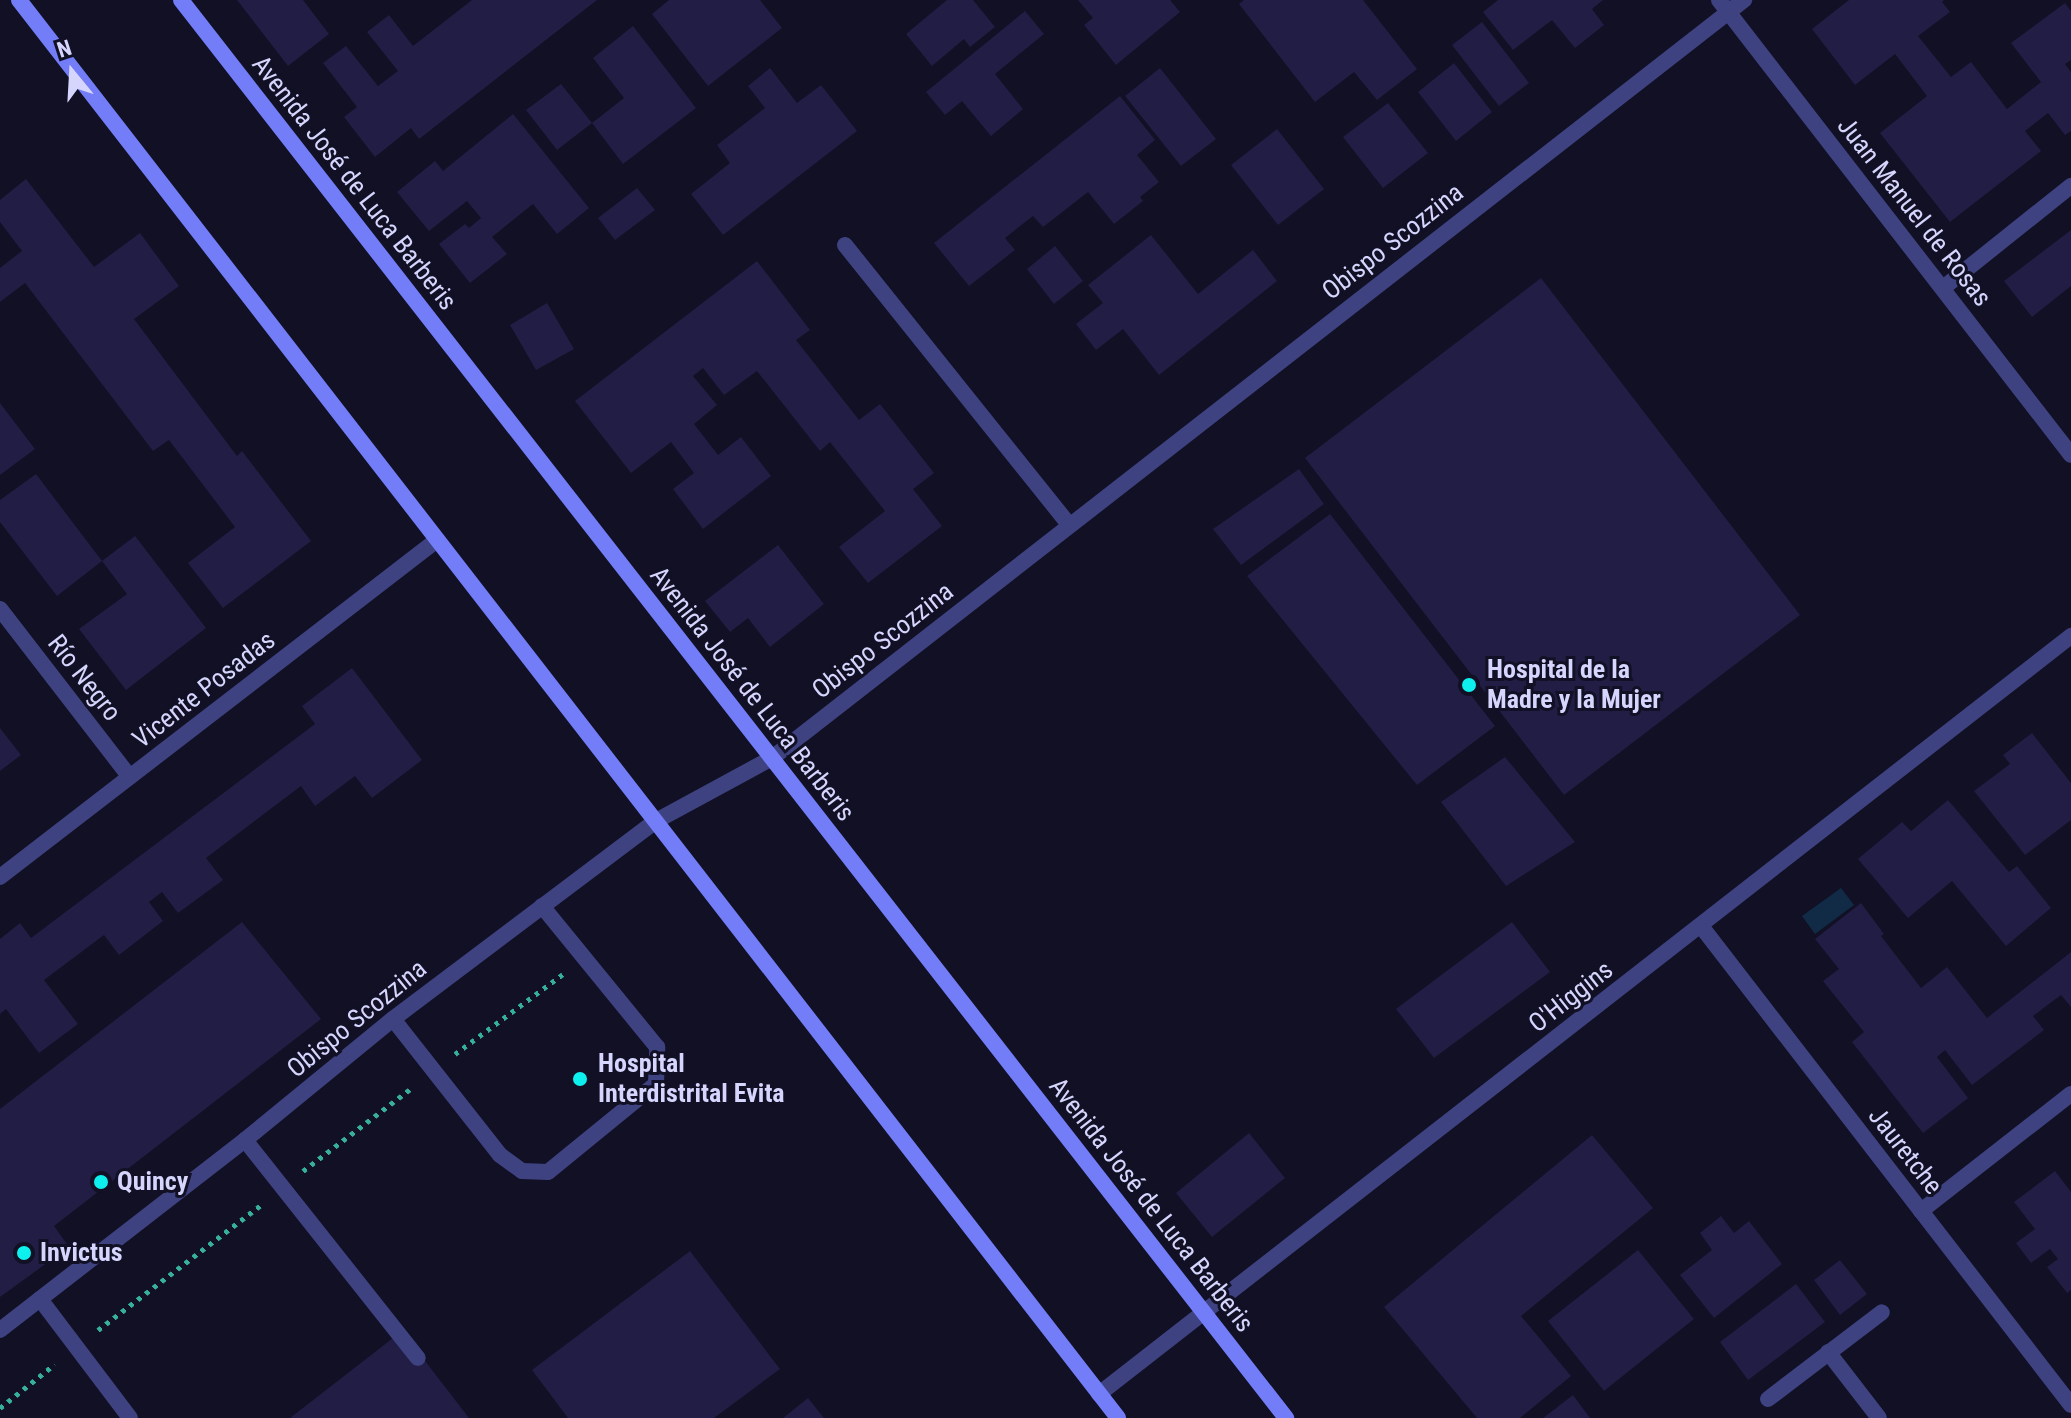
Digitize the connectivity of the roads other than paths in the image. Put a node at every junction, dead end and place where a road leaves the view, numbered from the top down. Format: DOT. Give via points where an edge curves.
graph roads {
  1 [pos="19,0"];
  2 [pos="181,0"];
  3 [pos="1744,0"];
  4 [pos="1724,6"];
  5 [pos="2071,186"];
  6 [pos="845,245"];
  7 [pos="1943,288"];
  8 [pos="2071,455"];
  9 [pos="1069,525"];
  10 [pos="437,540"];
  11 [pos="0,609"];
  12 [pos="2071,636"];
  13 [pos="772,758"];
  14 [pos="130,777"];
  15 [pos="656,821"];
  16 [pos="0,877"];
  17 [pos="542,906"];
  18 [pos="1701,926"];
  19 [pos="393,1019"];
  20 [pos="2071,1094"];
  21 [pos="245,1140"];
  22 [pos="1921,1211"];
  23 [pos="40,1299"];
  24 [pos="1204,1312"];
  25 [pos="1882,1312"];
  26 [pos="0,1330"];
  27 [pos="1828,1352"];
  28 [pos="418,1358"];
  29 [pos="1099,1394"];
  30 [pos="1768,1399"];
  31 [pos="2071,1405"];
  32 [pos="130,1418"];
  33 [pos="1118,1418"];
  34 [pos="1286,1418"];
  35 [pos="1879,1418"];
  1 -- 10 [label="main road"];
  2 -- 13 [label="main road, Avenida José de Luca Barberis"];
  3 -- 4 [label="street, Obispo Scozzina"];
  4 -- 7 [label="street, Juan Manuel de Rosas"];
  4 -- 9 [label="street, Obispo Scozzina"];
  5 -- 7 [label="street"];
  6 -- 9 [label="street"];
  7 -- 8 [label="street, Juan Manuel de Rosas"];
  9 -- 13 [label="street, Obispo Scozzina"];
  10 -- 14 [label="street, Vicente Posadas"];
  10 -- 15 [label="main road"];
  11 -- 14 [label="street, Río Negro"];
  12 -- 18 [label="street, O'Higgins"];
  13 -- 15 [label="street, Obispo Scozzina"];
  13 -- 24 [label="main road, Avenida José de Luca Barberis"];
  14 -- 16 [label="street, Vicente Posadas"];
  15 -- 17 [label="street, Obispo Scozzina"];
  15 -- 29 [label="main road"];
  17 -- 19 [label="street, Obispo Scozzina"];
  17 -- 19 [label="street" via="657,1047 656,1084 548,1172 522,1171 500,1155"];
  18 -- 22 [label="street, Jauretche"];
  18 -- 24 [label="street, O'Higgins"];
  19 -- 21 [label="street, Obispo Scozzina"];
  20 -- 22 [label="street"];
  21 -- 23 [label="street, Obispo Scozzina"];
  21 -- 28 [label="street"];
  22 -- 31 [label="street, Jauretche"];
  23 -- 26 [label="street, Obispo Scozzina"];
  23 -- 32 [label="street"];
  24 -- 29 [label="street, O'Higgins"];
  24 -- 34 [label="main road, Avenida José de Luca Barberis"];
  25 -- 27 [label="street"];
  27 -- 30 [label="street"];
  27 -- 35 [label="street"];
  29 -- 33 [label="main road"];
}
